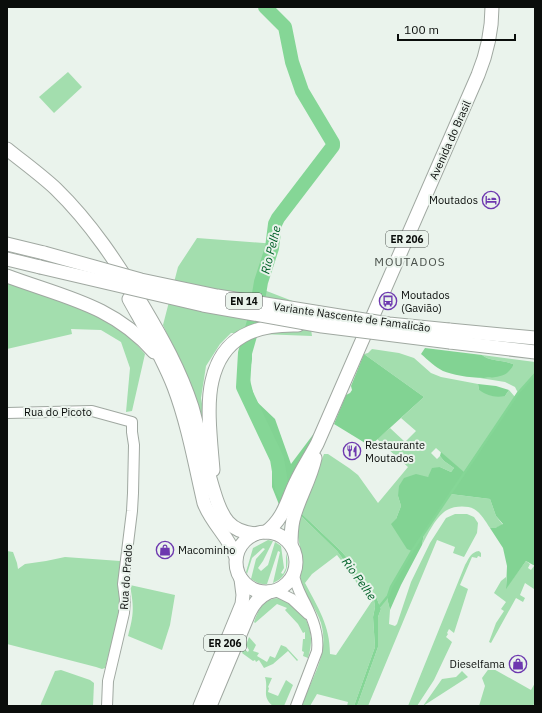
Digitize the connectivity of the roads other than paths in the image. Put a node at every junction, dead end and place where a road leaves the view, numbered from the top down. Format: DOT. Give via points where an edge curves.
graph roads {
  1 [pos="492,7"];
  2 [pos="7,149"];
  3 [pos="7,158"];
  4 [pos="7,244"];
  5 [pos="7,259"];
  6 [pos="7,276"];
  7 [pos="134,300"];
  8 [pos="322,326"];
  9 [pos="449,336"];
  10 [pos="535,338"];
  11 [pos="535,352"];
  12 [pos="163,363"];
  13 [pos="187,409"];
  14 [pos="7,413"];
  15 [pos="132,422"];
  16 [pos="318,444"];
  17 [pos="216,497"];
  18 [pos="261,533"];
  19 [pos="291,545"];
  20 [pos="236,556"];
  21 [pos="294,574"];
  22 [pos="241,579"];
  23 [pos="272,591"];
  24 [pos="310,616"];
  25 [pos="107,706"];
  26 [pos="200,706"];
  27 [pos="210,706"];
  28 [pos="296,706"];
  1 -- 16 [label="main road, Avenida do Brasil / ER 206" via="491,32 478,75"];
  2 -- 7 [label="main road" via="46,180 72,206 110,252"];
  3 -- 7 [label="main road" via="68,214"];
  4 -- 9 [label="main road, Variante Nascente de Famalicão / EN 14, bridge" via="141,280 217,296"];
  5 -- 8 [label="main road, Variante Nascente de Famalicão / EN 14, bridge" via="203,305"];
  6 -- 12 [label="main road" via="100,309 150,347"];
  7 -- 12 [label="main road"];
  7 -- 13 [label="main road" via="173,360"];
  8 -- 9 [label="main road, Variante Nascente de Famalicão / EN 14, bridge"];
  8 -- 17 [label="main road, bridge" via="286,325 248,332 224,353 215,370 210,407"];
  9 -- 10 [label="main road, Variante Nascente de Famalicão / EN 14"];
  9 -- 11 [label="main road, Variante Nascente de Famalicão / EN 14"];
  12 -- 13 [label="main road"];
  13 -- 17 [label="main road"];
  13 -- 20 [label="main road" via="204,503 213,522 234,549"];
  14 -- 15 [label="street, Rua do Picoto" via="92,411"];
  15 -- 25 [label="street, Rua do Prado" via="133,493 123,584 124,612 109,676"];
  16 -- 18 [label="main road, Avenida do Brasil / ER 206" via="294,484 282,515 276,523"];
  16 -- 19 [label="main road, Avenida do Brasil / ER 206" via="308,482 293,518"];
  17 -- 18 [label="main road" via="223,514 233,527 247,533"];
  18 -- 19 [label="main road" via="280,536"];
  18 -- 20 [label="main road, Avenida do Brasil / ER 206" via="243,543"];
  19 -- 21 [label="main road, Avenida do Brasil / ER 206" via="295,554"];
  20 -- 22 [label="main road, ER 206"];
  21 -- 23 [label="main road, ER 206" via="286,584"];
  21 -- 24 [label="street"];
  22 -- 23 [label="main road" via="250,588 262,592"];
  22 -- 26 [label="main road, ER 206" via="242,604"];
  23 -- 24 [label="street" via="292,599"];
  23 -- 27 [label="main road, ER 206" via="260,596 254,603"];
  24 -- 28 [label="street" via="317,633 317,651"];
}
